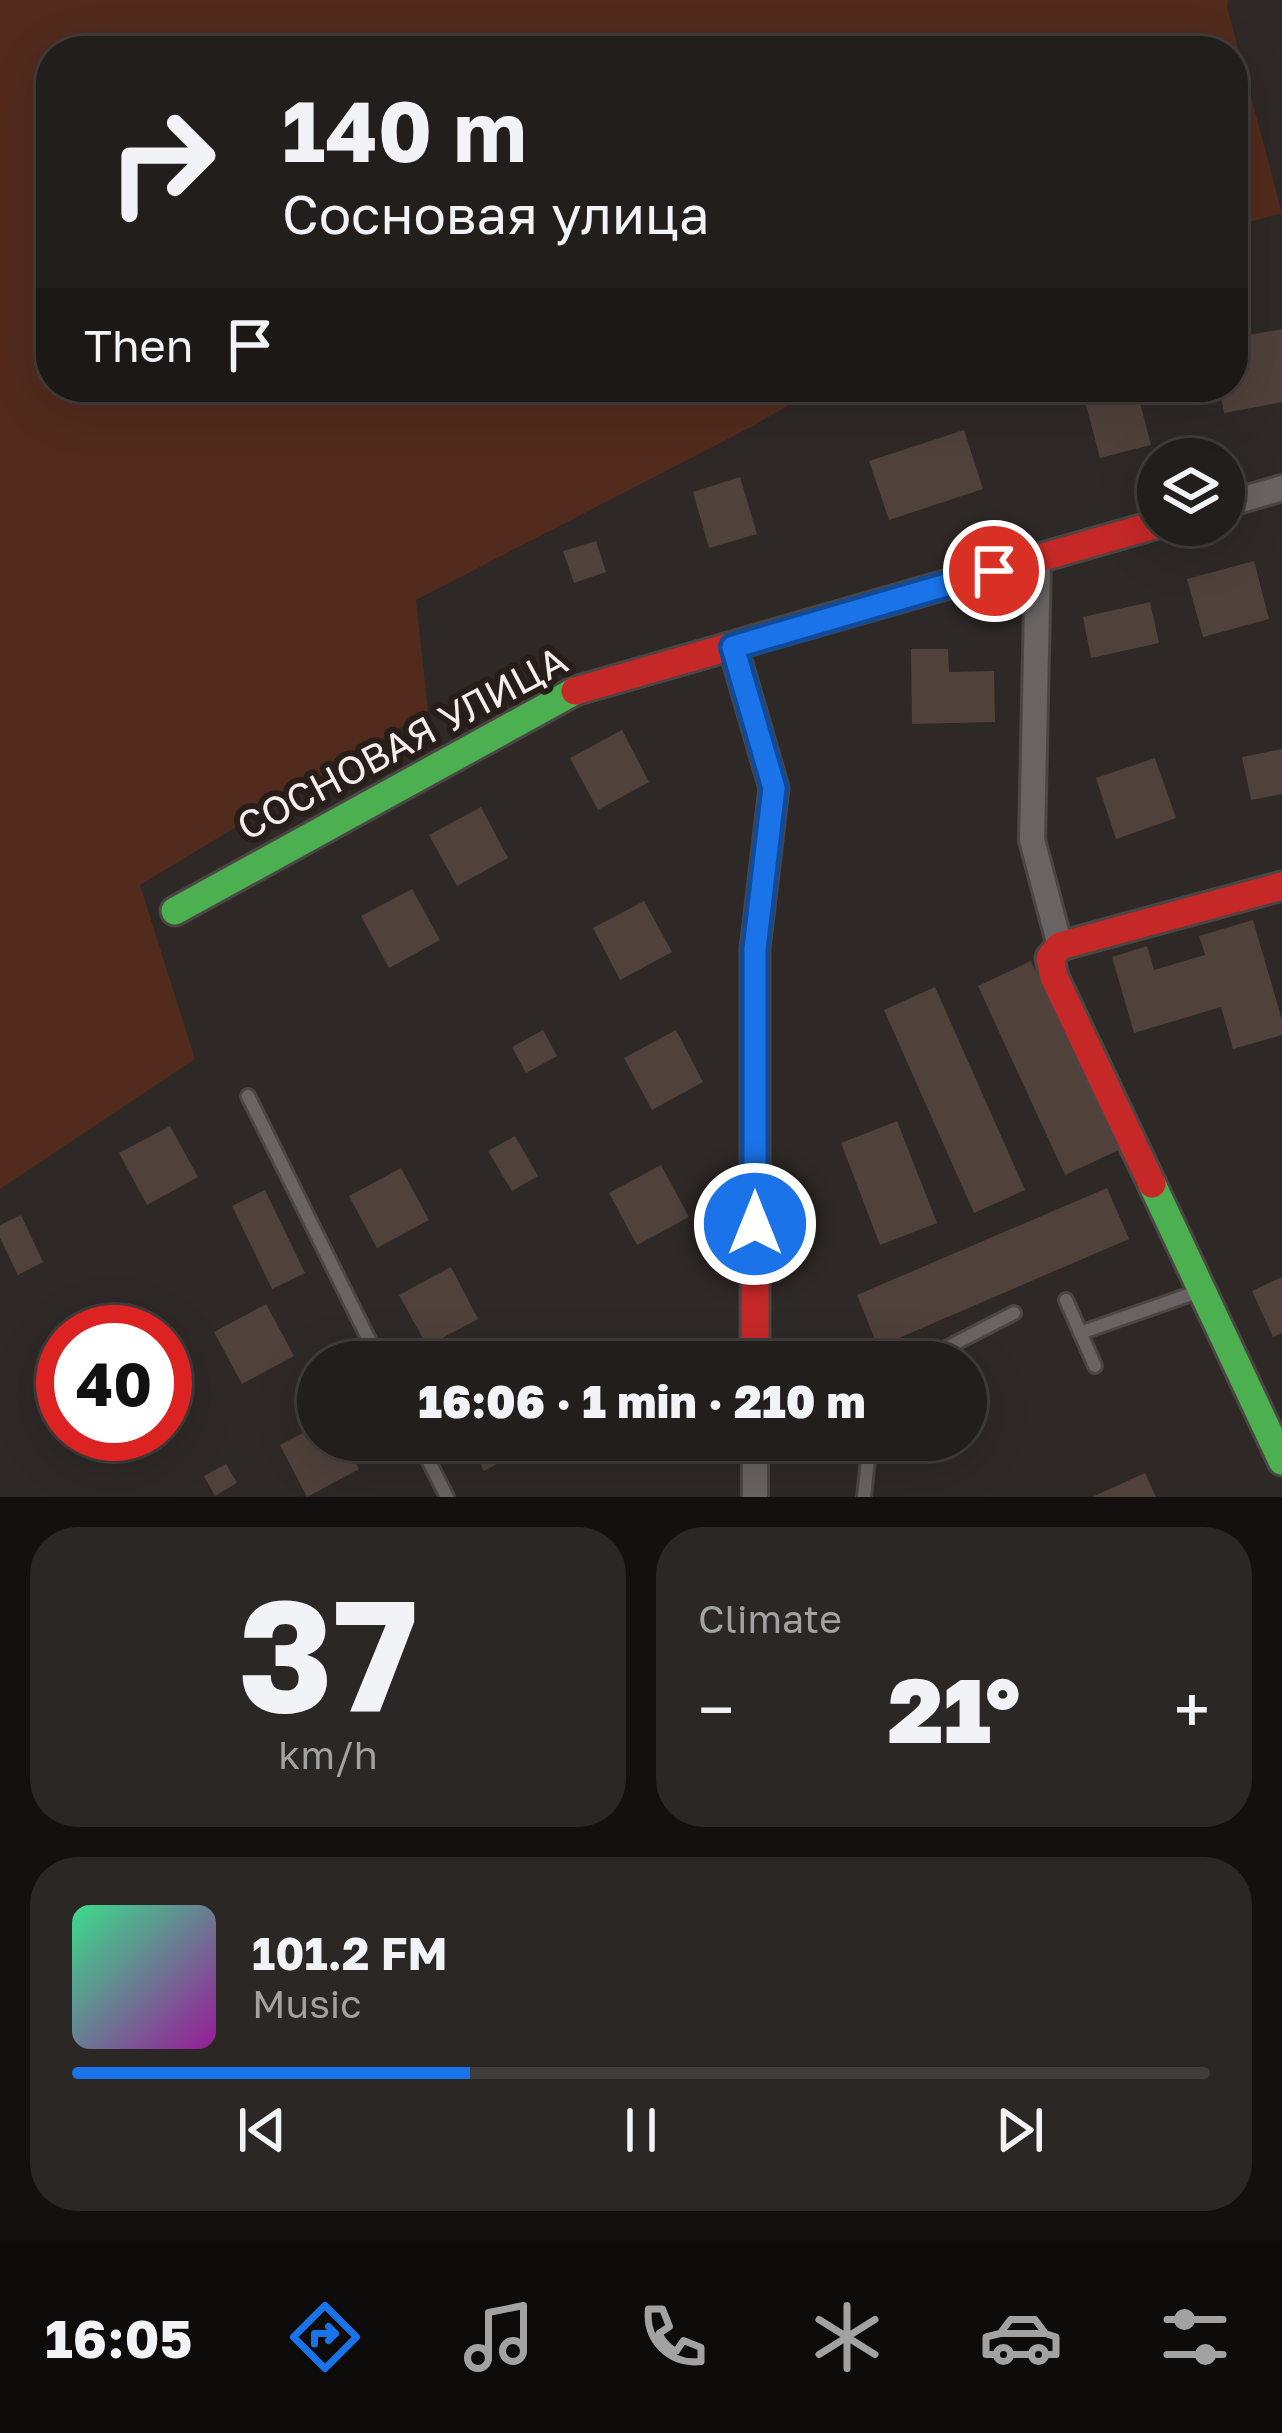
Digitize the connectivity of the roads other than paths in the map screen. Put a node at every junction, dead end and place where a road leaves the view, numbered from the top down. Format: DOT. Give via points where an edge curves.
graph roads {
  1 [pos="1282,488"];
  2 [pos="1245,499"];
  3 [pos="1137,530"];
  4 [pos="1038,559"];
  5 [pos="733,647"];
  6 [pos="1282,886"];
  7 [pos="175,910"];
  8 [pos="1055,952"];
  9 [pos="248,1096"];
  10 [pos="1202,1291"];
  11 [pos="1066,1300"];
  12 [pos="1014,1313"];
  13 [pos="1080,1333"];
  14 [pos="370,1341"];
  15 [pos="755,1341"];
  16 [pos="960,1341"];
  17 [pos="1095,1366"];
  18 [pos="429,1461"];
  19 [pos="755,1461"];
  20 [pos="868,1461"];
  21 [pos="1282,1461"];
  22 [pos="447,1497"];
  23 [pos="755,1497"];
  24 [pos="864,1497"];
  1 -- 2 [label="street"];
  3 -- 4 [label="street, СОСНОВАЯ УЛИЦА"];
  4 -- 5 [label="street, СОСНОВАЯ УЛИЦА"];
  4 -- 8 [label="street" via="1032,840"];
  5 -- 7 [label="street, СОСНОВАЯ УЛИЦА" via="582,687"];
  5 -- 15 [label="street" via="774,788 755,949"];
  6 -- 8 [label="street"];
  8 -- 10 [label="street" via="1054,977"];
  9 -- 14 [label="lane"];
  10 -- 13 [label="lane"];
  10 -- 21 [label="street"];
  11 -- 13 [label="lane"];
  12 -- 16 [label="lane"];
  13 -- 17 [label="lane"];
  18 -- 22 [label="lane"];
  19 -- 23 [label="street"];
  20 -- 24 [label="lane"];
}
